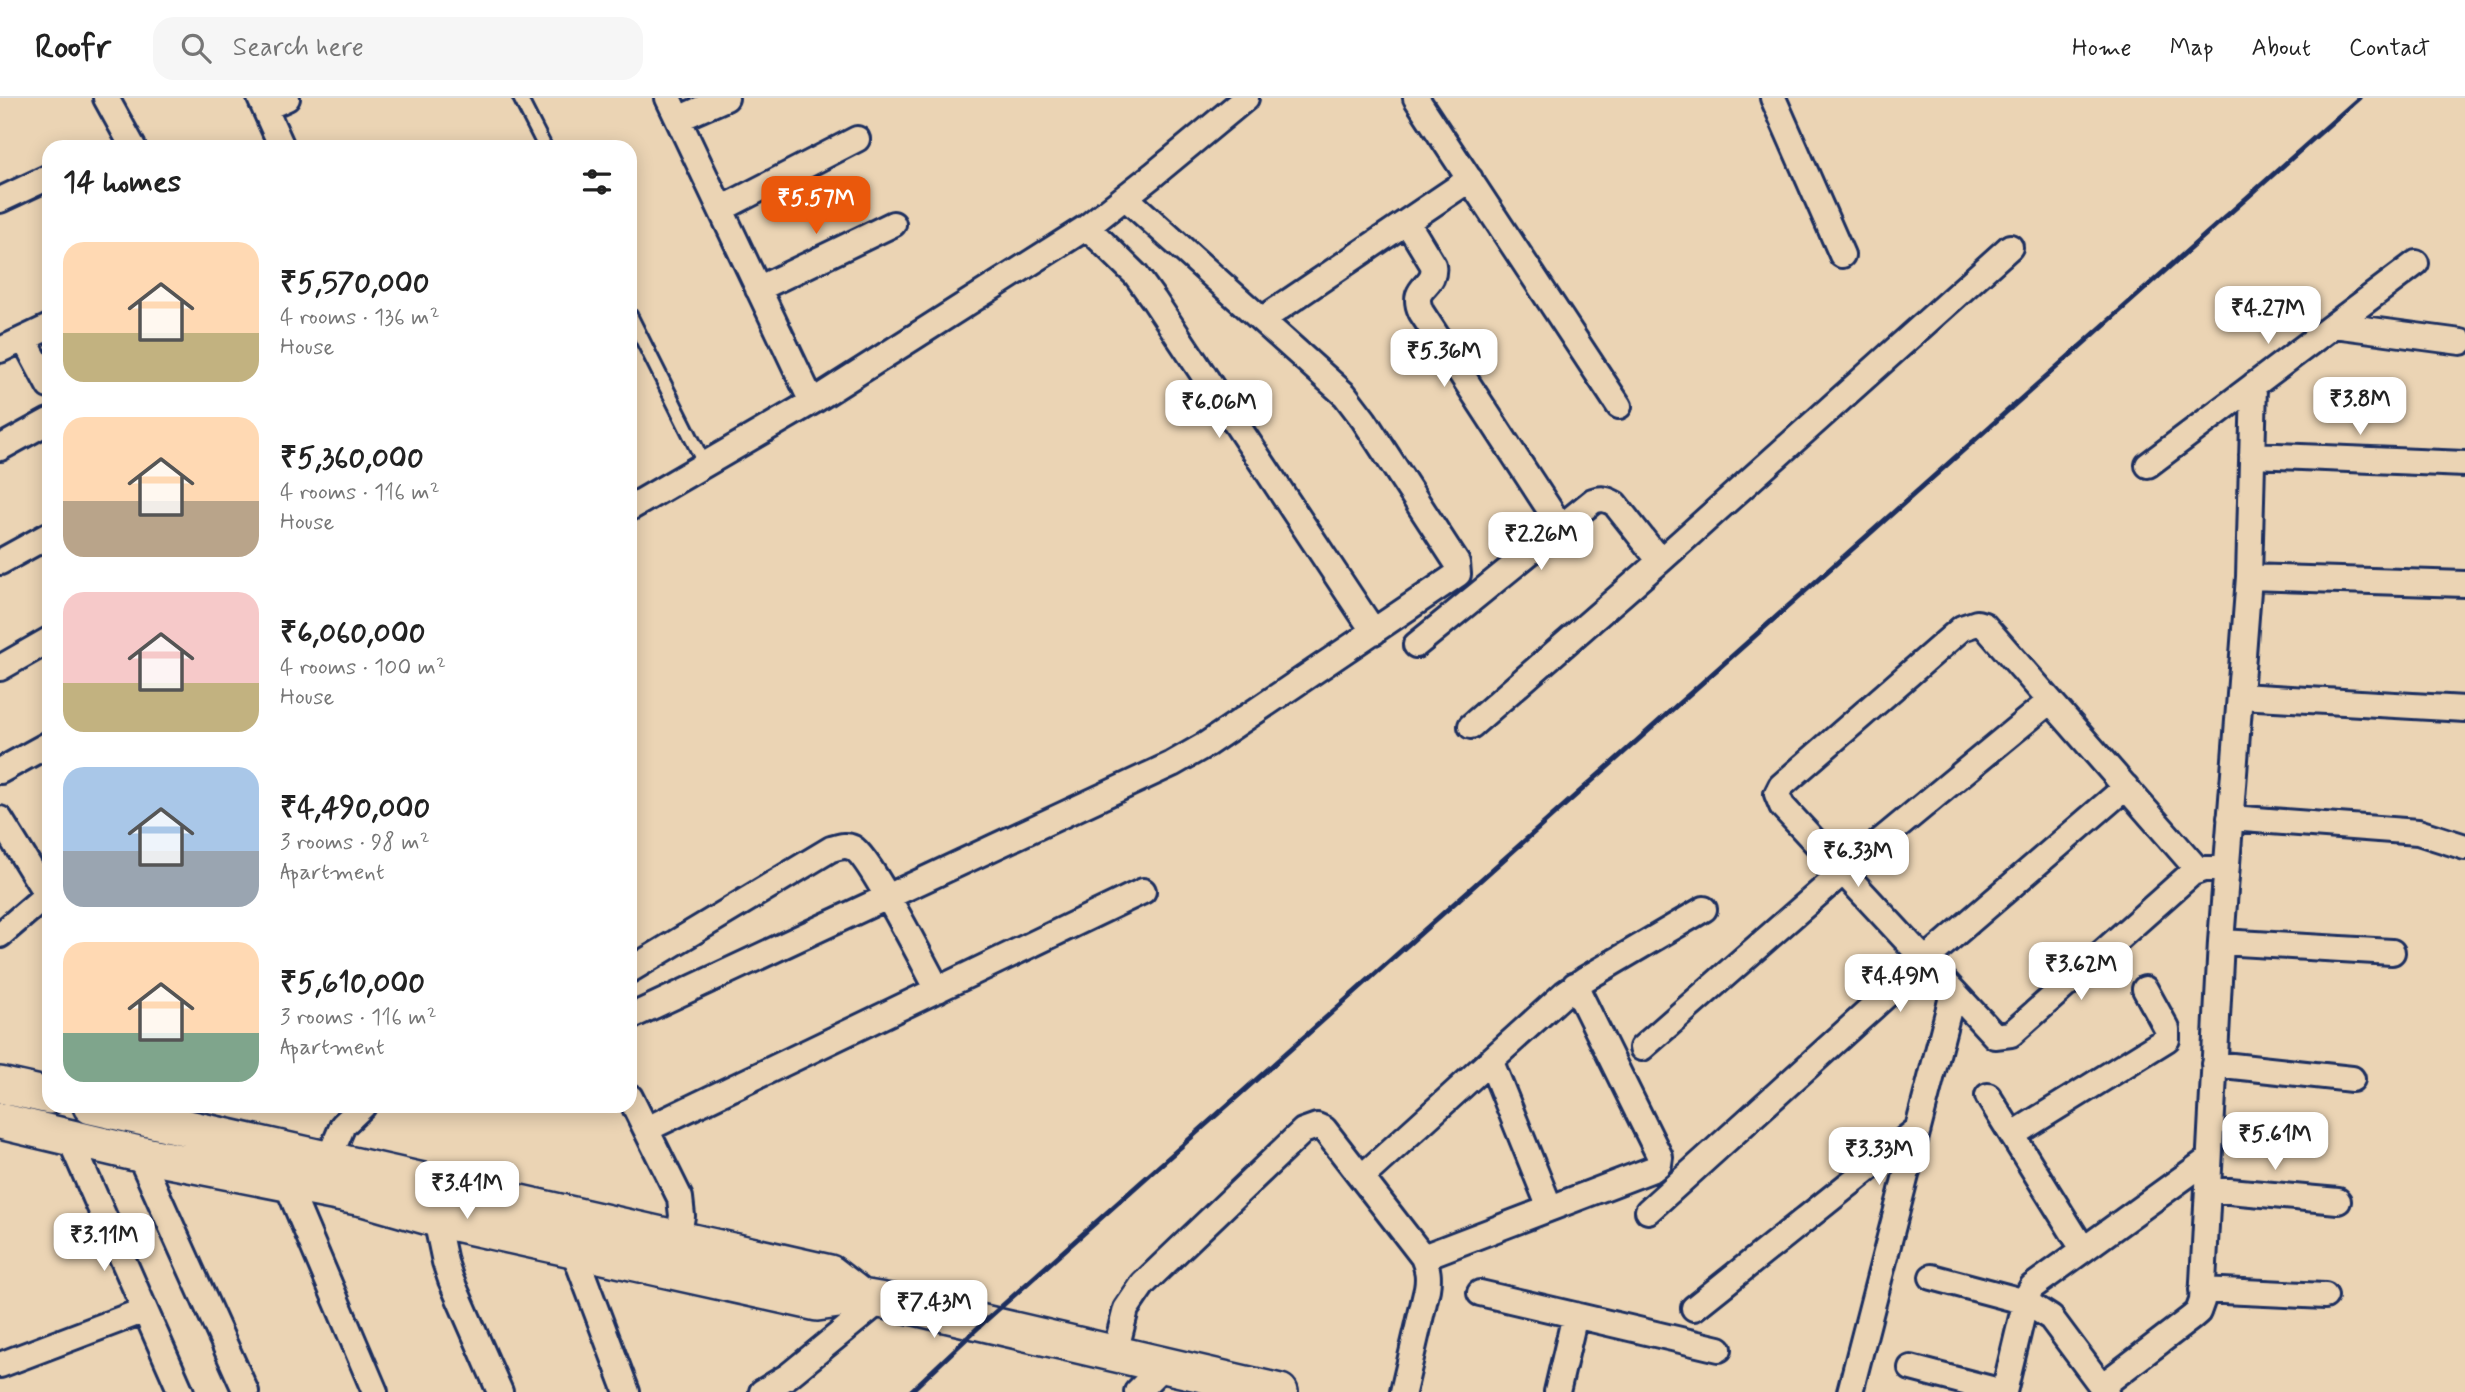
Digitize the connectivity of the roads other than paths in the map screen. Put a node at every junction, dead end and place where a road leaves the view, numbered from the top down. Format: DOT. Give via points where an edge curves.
graph roads {
  1 [pos="106,98"];
  2 [pos="287,98"];
  3 [pos="520,98"];
  4 [pos="726,98"];
  5 [pos="1246,98"];
  6 [pos="1416,98"];
  7 [pos="1773,98"];
  8 [pos="262,103"];
  9 [pos="673,108"];
  10 [pos="857,139"];
  11 [pos="122,140"];
  12 [pos="279,140"];
  13 [pos="541,140"];
  14 [pos="1469,179"];
  15 [pos="42,180"];
  16 [pos="1125,197"];
  17 [pos="0,200"];
  18 [pos="720,209"];
  19 [pos="1407,222"];
  20 [pos="893,223"];
  21 [pos="1087,227"];
  22 [pos="2010,247"];
  23 [pos="1842,255"];
  24 [pos="2416,263"];
  25 [pos="758,289"];
  26 [pos="1263,320"];
  27 [pos="2334,325"];
  28 [pos="42,330"];
  29 [pos="637,330"];
  30 [pos="24,339"];
  31 [pos="2461,342"];
  32 [pos="0,351"];
  33 [pos="42,373"];
  34 [pos="2254,385"];
  35 [pos="812,402"];
  36 [pos="1619,406"];
  37 [pos="42,425"];
  38 [pos="0,448"];
  39 [pos="2252,455"];
  40 [pos="2465,464"];
  41 [pos="705,465"];
  42 [pos="2148,466"];
  43 [pos="637,504"];
  44 [pos="1561,527"];
  45 [pos="42,539"];
  46 [pos="1661,561"];
  47 [pos="0,562"];
  48 [pos="2249,578"];
  49 [pos="2465,584"];
  50 [pos="1374,632"];
  51 [pos="42,644"];
  52 [pos="1416,645"];
  53 [pos="0,668"];
  54 [pos="2240,696"];
  55 [pos="2050,701"];
  56 [pos="2465,709"];
  57 [pos="1471,726"];
  58 [pos="42,748"];
  59 [pos="0,771"];
  60 [pos="2126,787"];
  61 [pos="2230,818"];
  62 [pos="0,819"];
  63 [pos="2454,843"];
  64 [pos="2226,869"];
  65 [pos="2198,870"];
  66 [pos="1843,872"];
  67 [pos="42,885"];
  68 [pos="1143,891"];
  69 [pos="887,897"];
  70 [pos="42,899"];
  71 [pos="1704,909"];
  72 [pos="0,935"];
  73 [pos="2221,942"];
  74 [pos="2392,952"];
  75 [pos="1924,961"];
  76 [pos="637,966"];
  77 [pos="1575,985"];
  78 [pos="2145,989"];
  79 [pos="938,990"];
  80 [pos="1953,993"];
  81 [pos="637,1014"];
  82 [pos="1642,1048"];
  83 [pos="1491,1062"];
  84 [pos="2214,1064"];
  85 [pos="2352,1079"];
  86 [pos="0,1085"];
  87 [pos="42,1094"];
  88 [pos="1988,1096"];
  89 [pos="637,1110"];
  90 [pos="121,1113"];
  91 [pos="356,1113"];
  92 [pos="0,1121"];
  93 [pos="647,1129"];
  94 [pos="1918,1129"];
  95 [pos="2012,1135"];
  96 [pos="69,1137"];
  97 [pos="139,1154"];
  98 [pos="2209,1159"];
  99 [pos="328,1160"];
  100 [pos="1362,1177"];
  101 [pos="286,1182"];
  102 [pos="2208,1189"];
  103 [pos="2338,1201"];
  104 [pos="1550,1208"];
  105 [pos="1648,1211"];
  106 [pos="436,1219"];
  107 [pos="678,1241"];
  108 [pos="573,1249"];
  109 [pos="2083,1249"];
  110 [pos="1423,1257"];
  111 [pos="1932,1278"];
  112 [pos="2202,1290"];
  113 [pos="1480,1293"];
  114 [pos="2325,1296"];
  115 [pos="871,1299"];
  116 [pos="2026,1302"];
  117 [pos="1694,1308"];
  118 [pos="145,1310"];
  119 [pos="1575,1315"];
  120 [pos="1719,1349"];
  121 [pos="1115,1353"];
  122 [pos="0,1365"];
  123 [pos="1164,1365"];
  124 [pos="1911,1368"];
  125 [pos="2104,1389"];
  126 [pos="181,1392"];
  127 [pos="246,1392"];
  128 [pos="374,1392"];
  129 [pos="500,1392"];
  130 [pos="627,1392"];
  131 [pos="762,1392"];
  132 [pos="1137,1392"];
  133 [pos="1280,1392"];
  134 [pos="1403,1392"];
  135 [pos="1557,1392"];
  136 [pos="1850,1392"];
  137 [pos="2003,1392"];
  1 -- 11 [label="street"];
  2 -- 8 [label="street"];
  3 -- 13 [label="lane"];
  4 -- 9 [label="street"];
  5 -- 16 [label="street"];
  6 -- 14 [label="street"];
  7 -- 23 [label="street"];
  8 -- 12 [label="street"];
  9 -- 18 [label="street"];
  10 -- 18 [label="street"];
  14 -- 19 [label="street"];
  14 -- 36 [label="street"];
  15 -- 17 [label="street"];
  16 -- 21 [label="street"];
  16 -- 26 [label="street"];
  18 -- 25 [label="street"];
  19 -- 26 [label="street"];
  19 -- 44 [label="street" via="1433,265 1434,272 1417,295 1421,312"];
  20 -- 25 [label="street"];
  21 -- 35 [label="street"];
  21 -- 50 [label="street" via="1136,275 1154,300"];
  22 -- 46 [label="street"];
  24 -- 27 [label="street"];
  25 -- 35 [label="street"];
  26 -- 50 [label="street" via="1345,395 1457,563 1454,579"];
  27 -- 31 [label="street"];
  27 -- 34 [label="street"];
  28 -- 30 [label="street"];
  29 -- 41 [label="lane"];
  30 -- 32 [label="street"];
  30 -- 33 [label="street"];
  34 -- 39 [label="street"];
  34 -- 42 [label="street"];
  35 -- 41 [label="street"];
  37 -- 38 [label="street"];
  39 -- 40 [label="street"];
  39 -- 48 [label="street"];
  41 -- 43 [label="street"];
  44 -- 46 [label="street" via="1592,501 1608,499"];
  44 -- 52 [label="street"];
  45 -- 47 [label="street"];
  46 -- 57 [label="street"];
  48 -- 49 [label="street"];
  48 -- 54 [label="street"];
  50 -- 69 [label="street" via="1172,764"];
  51 -- 53 [label="street"];
  54 -- 56 [label="street"];
  54 -- 61 [label="street"];
  55 -- 60 [label="street"];
  55 -- 66 [label="street"];
  55 -- 66 [label="street" via="1984,625 1962,628 1777,794 1782,806"];
  58 -- 59 [label="street"];
  60 -- 65 [label="street"];
  60 -- 75 [label="street"];
  61 -- 63 [label="street" via="2418,831"];
  61 -- 64 [label="street"];
  62 -- 67 [label="street"];
  64 -- 65 [label="street"];
  64 -- 73 [label="street"];
  65 -- 80 [label="street" via="2011,1034 1995,1036"];
  66 -- 75 [label="street"];
  66 -- 82 [label="street"];
  68 -- 79 [label="street"];
  69 -- 76 [label="street" via="852,847 831,849"];
  69 -- 79 [label="street"];
  69 -- 81 [label="street"];
  70 -- 72 [label="street"];
  71 -- 77 [label="street"];
  73 -- 74 [label="street"];
  73 -- 84 [label="street"];
  75 -- 80 [label="street"];
  75 -- 105 [label="street"];
  77 -- 83 [label="street"];
  77 -- 104 [label="street" via="1660,1157 1653,1169"];
  78 -- 95 [label="street" via="2167,1029 2167,1039"];
  79 -- 93 [label="street"];
  80 -- 94 [label="street"];
  83 -- 100 [label="street"];
  83 -- 104 [label="street"];
  84 -- 85 [label="street"];
  84 -- 98 [label="street"];
  86 -- 87 [label="main road"];
  88 -- 95 [label="street"];
  89 -- 93 [label="street"];
  90 -- 99 [label="main road"];
  91 -- 99 [label="street" via="343,1125"];
  92 -- 96 [label="main road"];
  93 -- 107 [label="street" via="680,1198"];
  94 -- 117 [label="street"];
  94 -- 136 [label="street"];
  95 -- 109 [label="street"];
  96 -- 97 [label="main road"];
  96 -- 118 [label="street"];
  97 -- 101 [label="main road"];
  97 -- 127 [label="street"];
  98 -- 102 [label="street"];
  98 -- 109 [label="street"];
  99 -- 107 [label="main road"];
  100 -- 110 [label="street"];
  100 -- 121 [label="street" via="1324,1129 1317,1126 1303,1131 1143,1284 1126,1309"];
  101 -- 106 [label="main road"];
  101 -- 128 [label="street"];
  102 -- 103 [label="street"];
  102 -- 112 [label="street"];
  104 -- 110 [label="street"];
  106 -- 108 [label="main road"];
  106 -- 129 [label="street" via="451,1280"];
  107 -- 115 [label="main road" via="830,1273"];
  108 -- 115 [label="main road" via="817,1303"];
  108 -- 130 [label="street"];
  109 -- 116 [label="street" via="2032,1287"];
  110 -- 134 [label="street" via="1429,1277"];
  111 -- 116 [label="street"];
  112 -- 114 [label="street"];
  112 -- 125 [label="street" via="2198,1312"];
  113 -- 119 [label="street"];
  115 -- 121 [label="main road"];
  115 -- 131 [label="street" via="788,1376"];
  116 -- 125 [label="street" via="2051,1318"];
  116 -- 137 [label="street"];
  118 -- 122 [label="street"];
  118 -- 126 [label="street"];
  119 -- 120 [label="street"];
  119 -- 135 [label="street"];
  121 -- 123 [label="main road"];
  123 -- 132 [label="street"];
  123 -- 133 [label="main road"];
  124 -- 137 [label="street"];
}
